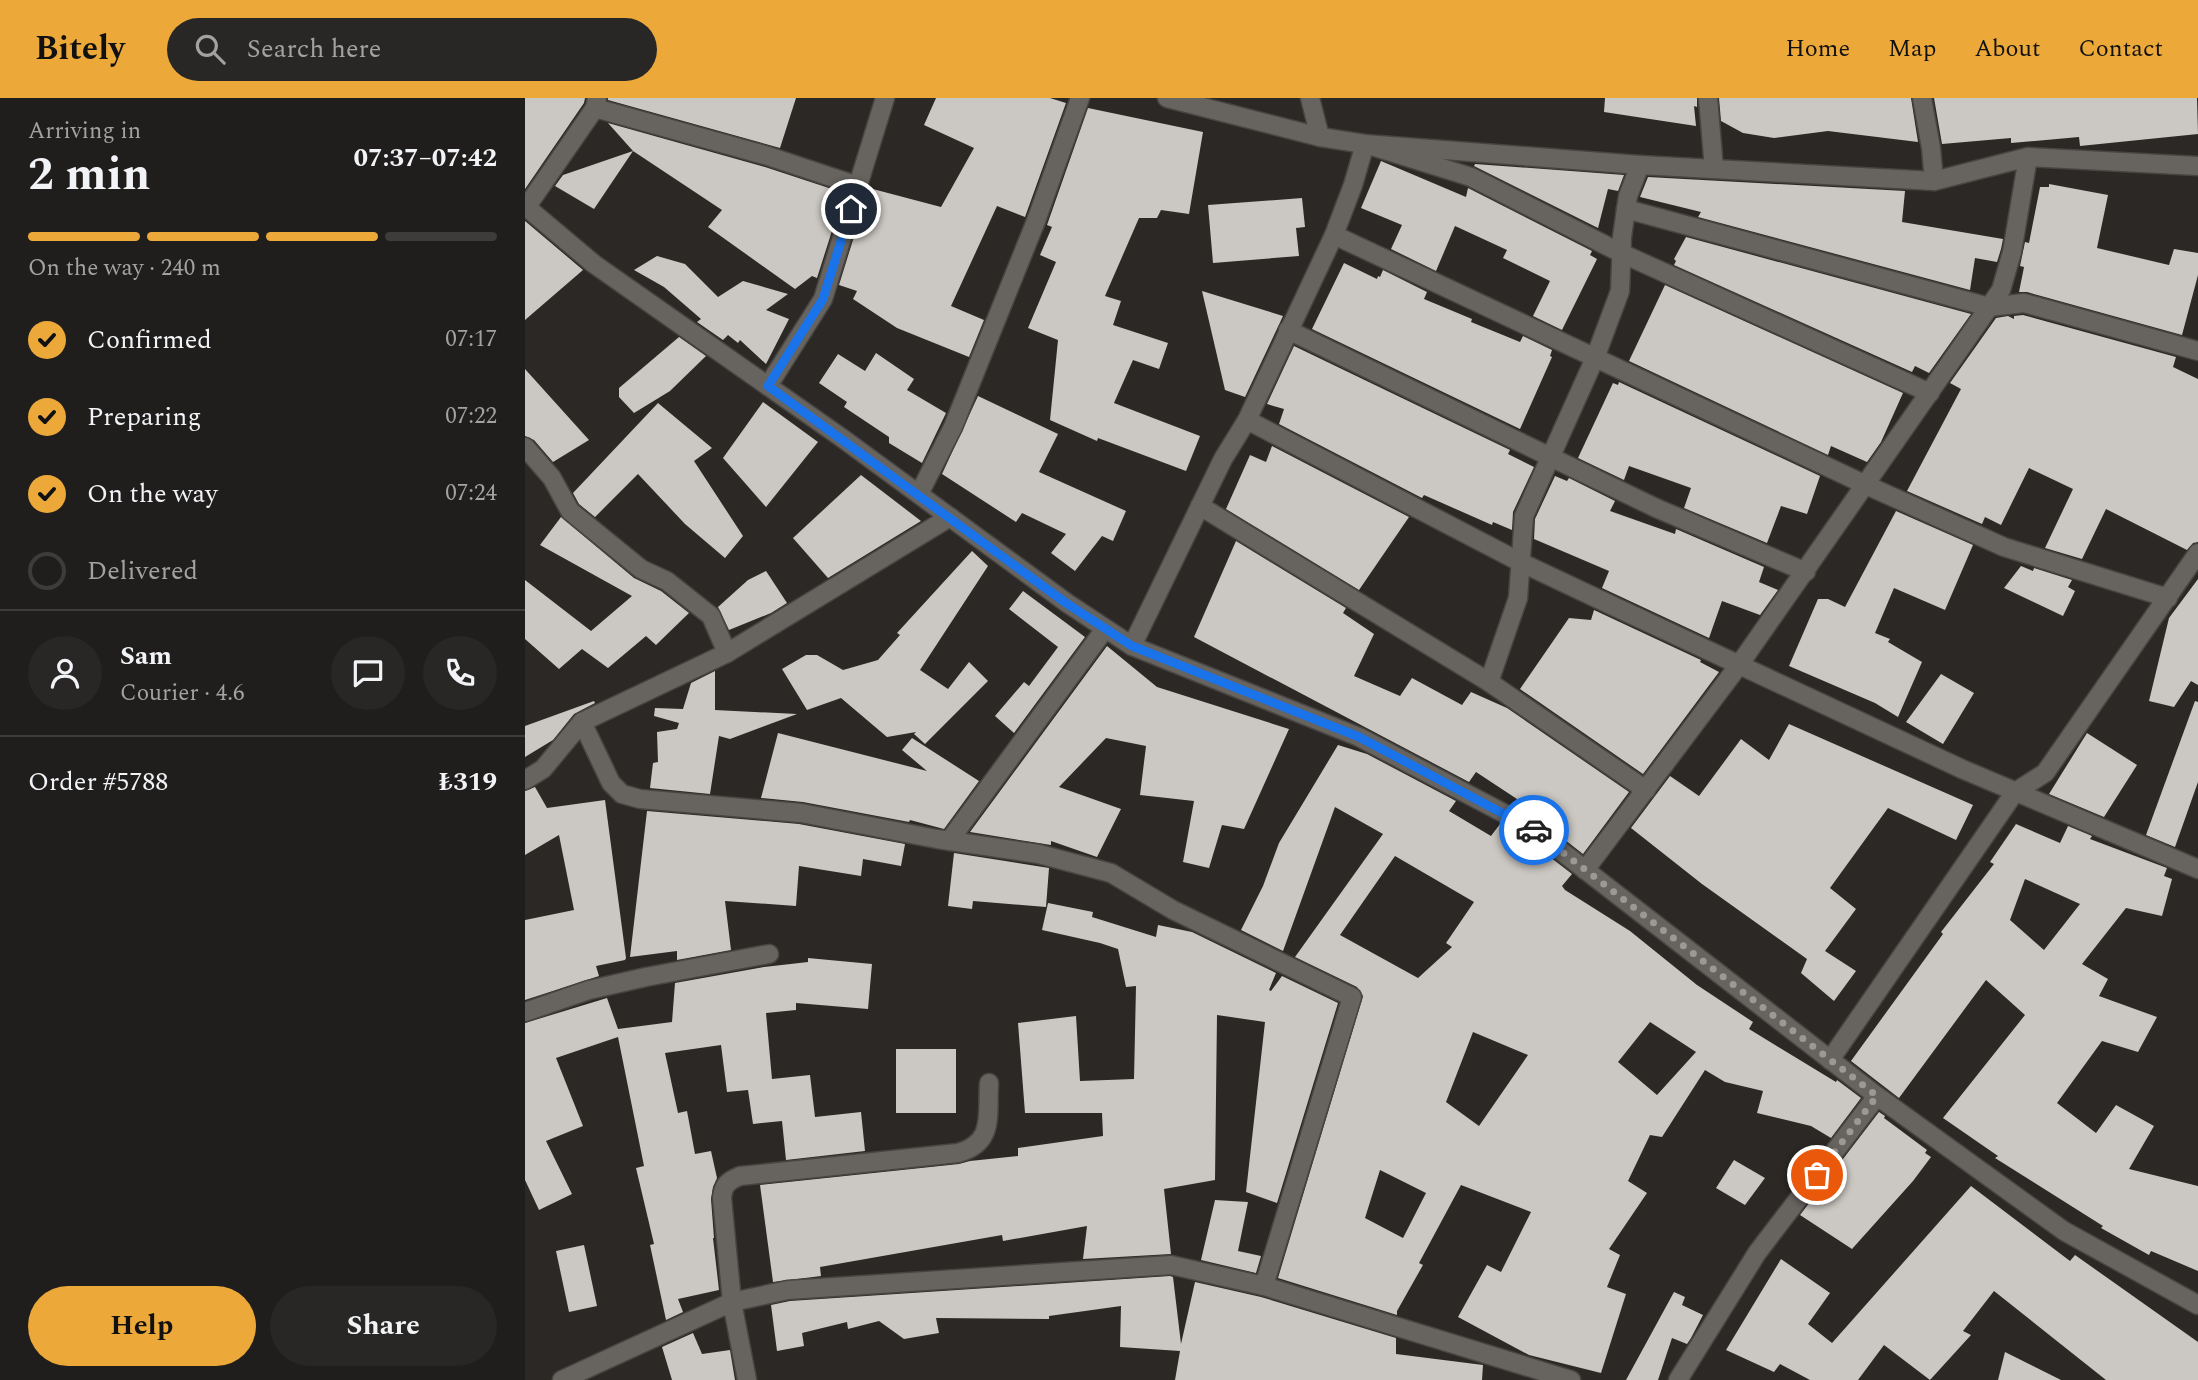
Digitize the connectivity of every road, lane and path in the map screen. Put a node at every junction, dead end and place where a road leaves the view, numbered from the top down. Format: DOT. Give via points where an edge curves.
graph roads {
  1 [pos="885,98"];
  2 [pos="1080,98"];
  3 [pos="1167,98"];
  4 [pos="1310,98"];
  5 [pos="1709,98"];
  6 [pos="1922,98"];
  7 [pos="596,103"];
  8 [pos="1320,137"];
  9 [pos="1366,144"];
  10 [pos="2028,157"];
  11 [pos="1640,165"];
  12 [pos="2198,166"];
  13 [pos="1714,169"];
  14 [pos="1934,181"];
  15 [pos="858,186"];
  16 [pos="526,207"];
  17 [pos="1626,209"];
  18 [pos="1334,235"];
  19 [pos="1621,253"];
  20 [pos="1989,307"];
  21 [pos="1288,330"];
  22 [pos="2198,351"];
  23 [pos="1595,358"];
  24 [pos="768,386"];
  25 [pos="1930,393"];
  26 [pos="1247,420"];
  27 [pos="525,447"];
  28 [pos="1550,457"];
  29 [pos="1866,485"];
  30 [pos="919,494"];
  31 [pos="1200,506"];
  32 [pos="950,517"];
  33 [pos="2198,553"];
  34 [pos="1520,562"];
  35 [pos="1805,572"];
  36 [pos="2168,598"];
  37 [pos="1105,628"];
  38 [pos="1132,646"];
  39 [pos="727,653"];
  40 [pos="1739,665"];
  41 [pos="1489,682"];
  42 [pos="582,722"];
  43 [pos="525,780"];
  44 [pos="1646,790"];
  45 [pos="2015,792"];
  46 [pos="950,841"];
  47 [pos="2198,869"];
  48 [pos="1585,870"];
  49 [pos="769,954"];
  50 [pos="525,1013"];
  51 [pos="1830,1060"];
  52 [pos="989,1083"];
  53 [pos="1877,1096"];
  54 [pos="1264,1286"];
  55 [pos="732,1302"];
  56 [pos="2198,1305"];
  57 [pos="562,1380"];
  58 [pos="747,1380"];
  59 [pos="1571,1380"];
  60 [pos="1678,1380"];
  1 -- 15 [label="street"];
  2 -- 30 [label="street" via="953,427"];
  3 -- 8 [label="street"];
  4 -- 8 [label="street"];
  5 -- 13 [label="street"];
  6 -- 14 [label="street"];
  7 -- 15 [label="street"];
  7 -- 16 [label="street"];
  8 -- 9 [label="street"];
  9 -- 11 [label="street"];
  9 -- 18 [label="street"];
  9 -- 19 [label="street" via="1471,177"];
  10 -- 12 [label="street"];
  10 -- 14 [label="street"];
  10 -- 20 [label="street" via="2012,252 2001,290"];
  11 -- 13 [label="street"];
  11 -- 17 [label="street"];
  13 -- 14 [label="street"];
  15 -- 24 [label="street" via="823,299"];
  16 -- 24 [label="street" via="594,264"];
  17 -- 19 [label="street"];
  17 -- 20 [label="street"];
  18 -- 21 [label="street"];
  18 -- 23 [label="street"];
  19 -- 23 [label="street" via="1620,291"];
  19 -- 25 [label="street"];
  20 -- 22 [label="street" via="2024,303"];
  20 -- 25 [label="street"];
  21 -- 26 [label="street"];
  21 -- 28 [label="street"];
  23 -- 28 [label="street"];
  23 -- 29 [label="street"];
  24 -- 30 [label="street"];
  25 -- 29 [label="street"];
  26 -- 31 [label="street"];
  26 -- 34 [label="street"];
  27 -- 39 [label="street" via="552,478 570,511 641,569 670,583 711,616"];
  28 -- 34 [label="street" via="1524,516"];
  28 -- 35 [label="street"];
  29 -- 35 [label="street"];
  29 -- 36 [label="street" via="2004,547"];
  30 -- 32 [label="street"];
  31 -- 38 [label="street"];
  31 -- 41 [label="street"];
  32 -- 37 [label="street"];
  32 -- 39 [label="street"];
  33 -- 36 [label="street"];
  34 -- 40 [label="street"];
  34 -- 41 [label="street" via="1517,598"];
  35 -- 40 [label="street"];
  36 -- 45 [label="street" via="2045,773"];
  37 -- 38 [label="street"];
  37 -- 46 [label="street"];
  38 -- 48 [label="street" via="1359,737 1530,827"];
  39 -- 42 [label="street"];
  40 -- 44 [label="street"];
  40 -- 45 [label="street"];
  41 -- 44 [label="street"];
  42 -- 43 [label="street" via="543,769"];
  42 -- 46 [label="street" via="611,783 622,794 801,813"];
  44 -- 48 [label="street"];
  45 -- 47 [label="street"];
  45 -- 51 [label="street"];
  46 -- 54 [label="street" via="1039,854 1111,873 1173,910 1352,997"];
  48 -- 51 [label="street"];
  49 -- 50 [label="street" via="601,988"];
  51 -- 53 [label="street"];
  52 -- 55 [label="street" via="986,1132 972,1149 729,1180 722,1198"];
  53 -- 56 [label="street" via="2064,1231"];
  53 -- 60 [label="street" via="1757,1253"];
  54 -- 55 [label="street" via="1171,1265 788,1290"];
  54 -- 59 [label="street"];
  55 -- 57 [label="street"];
  55 -- 58 [label="street"];
}
